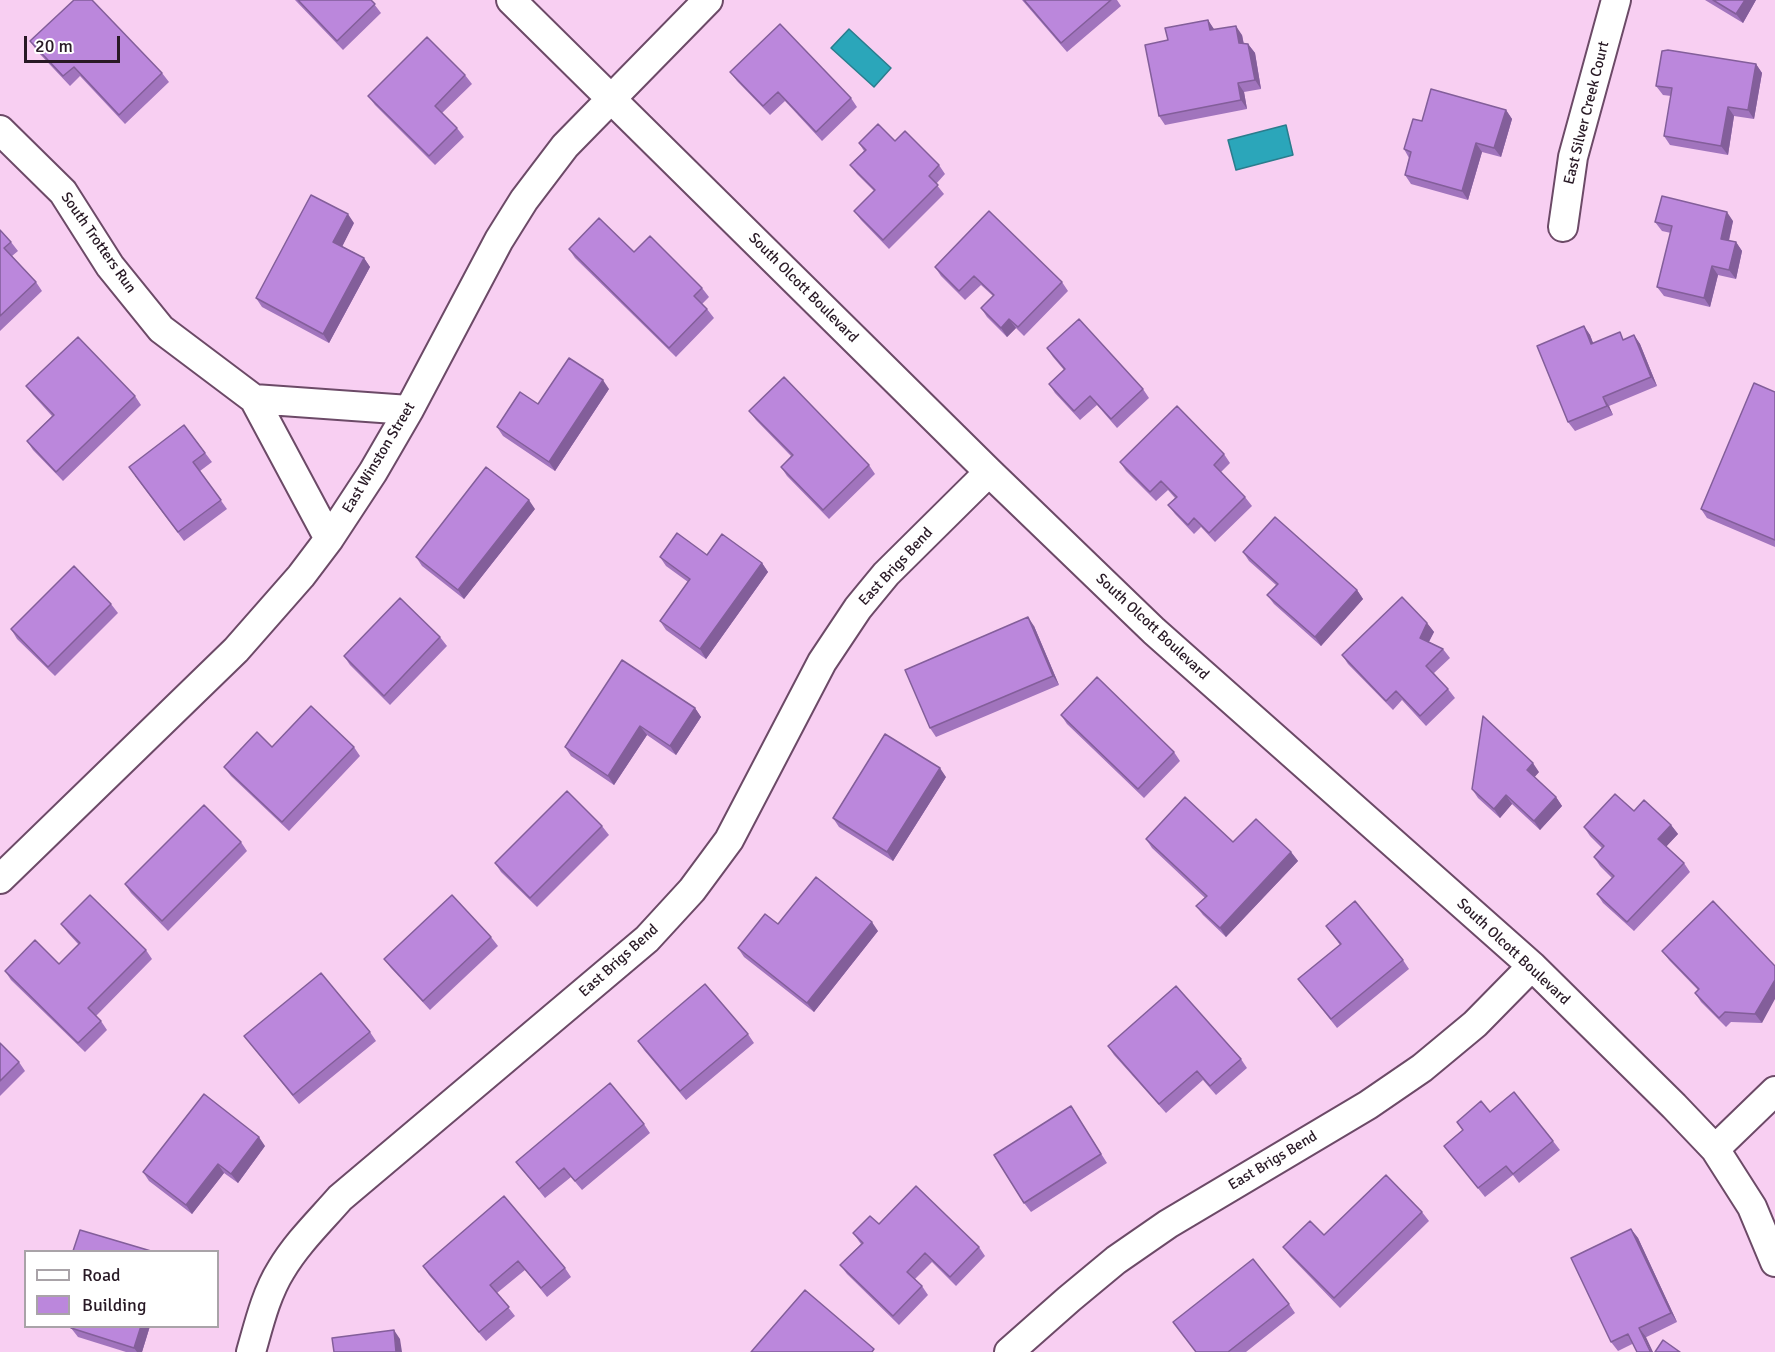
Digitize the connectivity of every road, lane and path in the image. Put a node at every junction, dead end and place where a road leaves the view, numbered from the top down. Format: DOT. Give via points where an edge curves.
graph roads {
  1 [pos="511,0"];
  2 [pos="708,0"];
  3 [pos="1616,0"];
  4 [pos="612,99"];
  5 [pos="0,130"];
  6 [pos="1563,227"];
  7 [pos="254,399"];
  8 [pos="409,410"];
  9 [pos="989,472"];
  10 [pos="329,539"];
  11 [pos="0,879"];
  12 [pos="1532,966"];
  13 [pos="1775,1091"];
  14 [pos="1714,1149"];
  15 [pos="1775,1262"];
  16 [pos="251,1352"];
  17 [pos="1009,1352"];
  1 -- 4 [label="street, South Olcott Boulevard"];
  2 -- 4 [label="street, East Winston Street"];
  3 -- 6 [label="street, East Silver Creek Court" via="1573,157"];
  4 -- 8 [label="street, East Winston Street" via="565,146 524,200"];
  4 -- 9 [label="street, South Olcott Boulevard"];
  5 -- 7 [label="street, South Trotters Run" via="63,192 110,266 162,329"];
  7 -- 8 [label="street"];
  7 -- 10 [label="street, South Trotters Run"];
  8 -- 10 [label="street, East Winston Street"];
  9 -- 12 [label="street, South Olcott Boulevard" via="1154,632"];
  9 -- 16 [label="street, East Brigs Bend" via="886,574 858,608 822,662 729,840 692,890 647,939 340,1198 281,1270"];
  10 -- 11 [label="street, East Winston Street" via="236,650"];
  12 -- 14 [label="street, South Olcott Boulevard"];
  12 -- 17 [label="street, East Brigs Bend" via="1475,1024 1422,1068 1368,1106 1168,1224 1116,1260"];
  13 -- 14 [label="street"];
  14 -- 15 [label="street, South Olcott Boulevard" via="1752,1207"];
}
